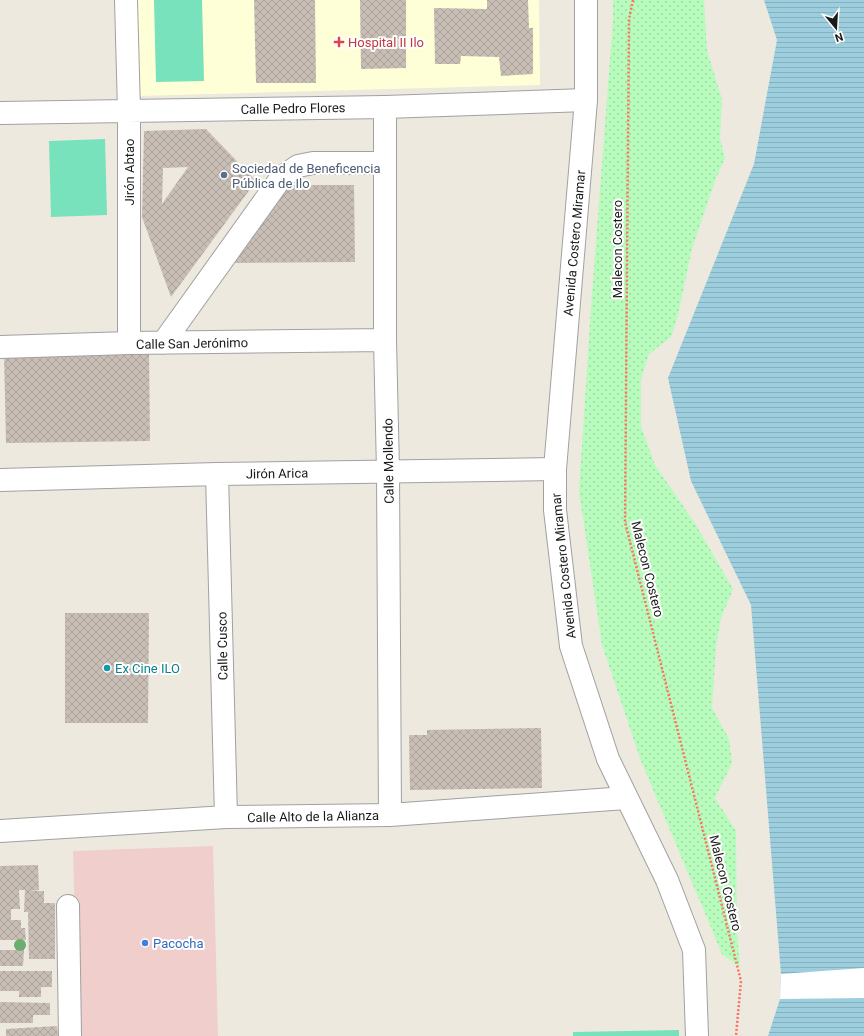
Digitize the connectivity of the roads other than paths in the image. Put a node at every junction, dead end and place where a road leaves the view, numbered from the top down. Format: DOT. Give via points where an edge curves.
graph roads {
  1 [pos="126,0"];
  2 [pos="586,0"];
  3 [pos="586,100"];
  4 [pos="385,107"];
  5 [pos="129,111"];
  6 [pos="0,113"];
  7 [pos="385,163"];
  8 [pos="385,340"];
  9 [pos="163,343"];
  10 [pos="129,344"];
  11 [pos="0,347"];
  12 [pos="555,469"];
  13 [pos="388,471"];
  14 [pos="217,474"];
  15 [pos="0,480"];
  16 [pos="626,798"];
  17 [pos="390,815"];
  18 [pos="226,817"];
  19 [pos="0,832"];
  20 [pos="68,906"];
  21 [pos="70,1036"];
  22 [pos="697,1036"];
  1 -- 5 [label="street, Jirón Abtao"];
  2 -- 3 [label="street, Avenida Costero Miramar"];
  3 -- 4 [label="street, Calle Pedro Flores"];
  3 -- 12 [label="street, Avenida Costero Miramar"];
  4 -- 5 [label="street, Calle Pedro Flores"];
  4 -- 7 [label="street, Calle Mollendo"];
  5 -- 6 [label="street, Calle Pedro Flores"];
  5 -- 10 [label="street, Jirón Abtao"];
  7 -- 8 [label="street, Calle Mollendo"];
  7 -- 9 [label="street" via="313,163 298,166 281,178"];
  8 -- 9 [label="street, Calle San Jerónimo"];
  8 -- 13 [label="street, Calle Mollendo"];
  9 -- 10 [label="street, Calle San Jerónimo"];
  10 -- 11 [label="street, Calle San Jerónimo"];
  12 -- 13 [label="street, Jirón Arica"];
  12 -- 16 [label="street, Avenida Costero Miramar" via="555,510 571,646 608,759"];
  13 -- 14 [label="street, Jirón Arica"];
  13 -- 17 [label="street, Calle Mollendo"];
  14 -- 15 [label="street, Jirón Arica"];
  14 -- 18 [label="street, Calle Cusco"];
  16 -- 17 [label="street, Calle Alto de la Alianza"];
  16 -- 22 [label="street, Avenida Costero Miramar" via="667,880 694,950"];
  17 -- 18 [label="street, Calle Alto de la Alianza"];
  18 -- 19 [label="street, Calle Alto de la Alianza"];
  20 -- 21 [label="street"];
}
